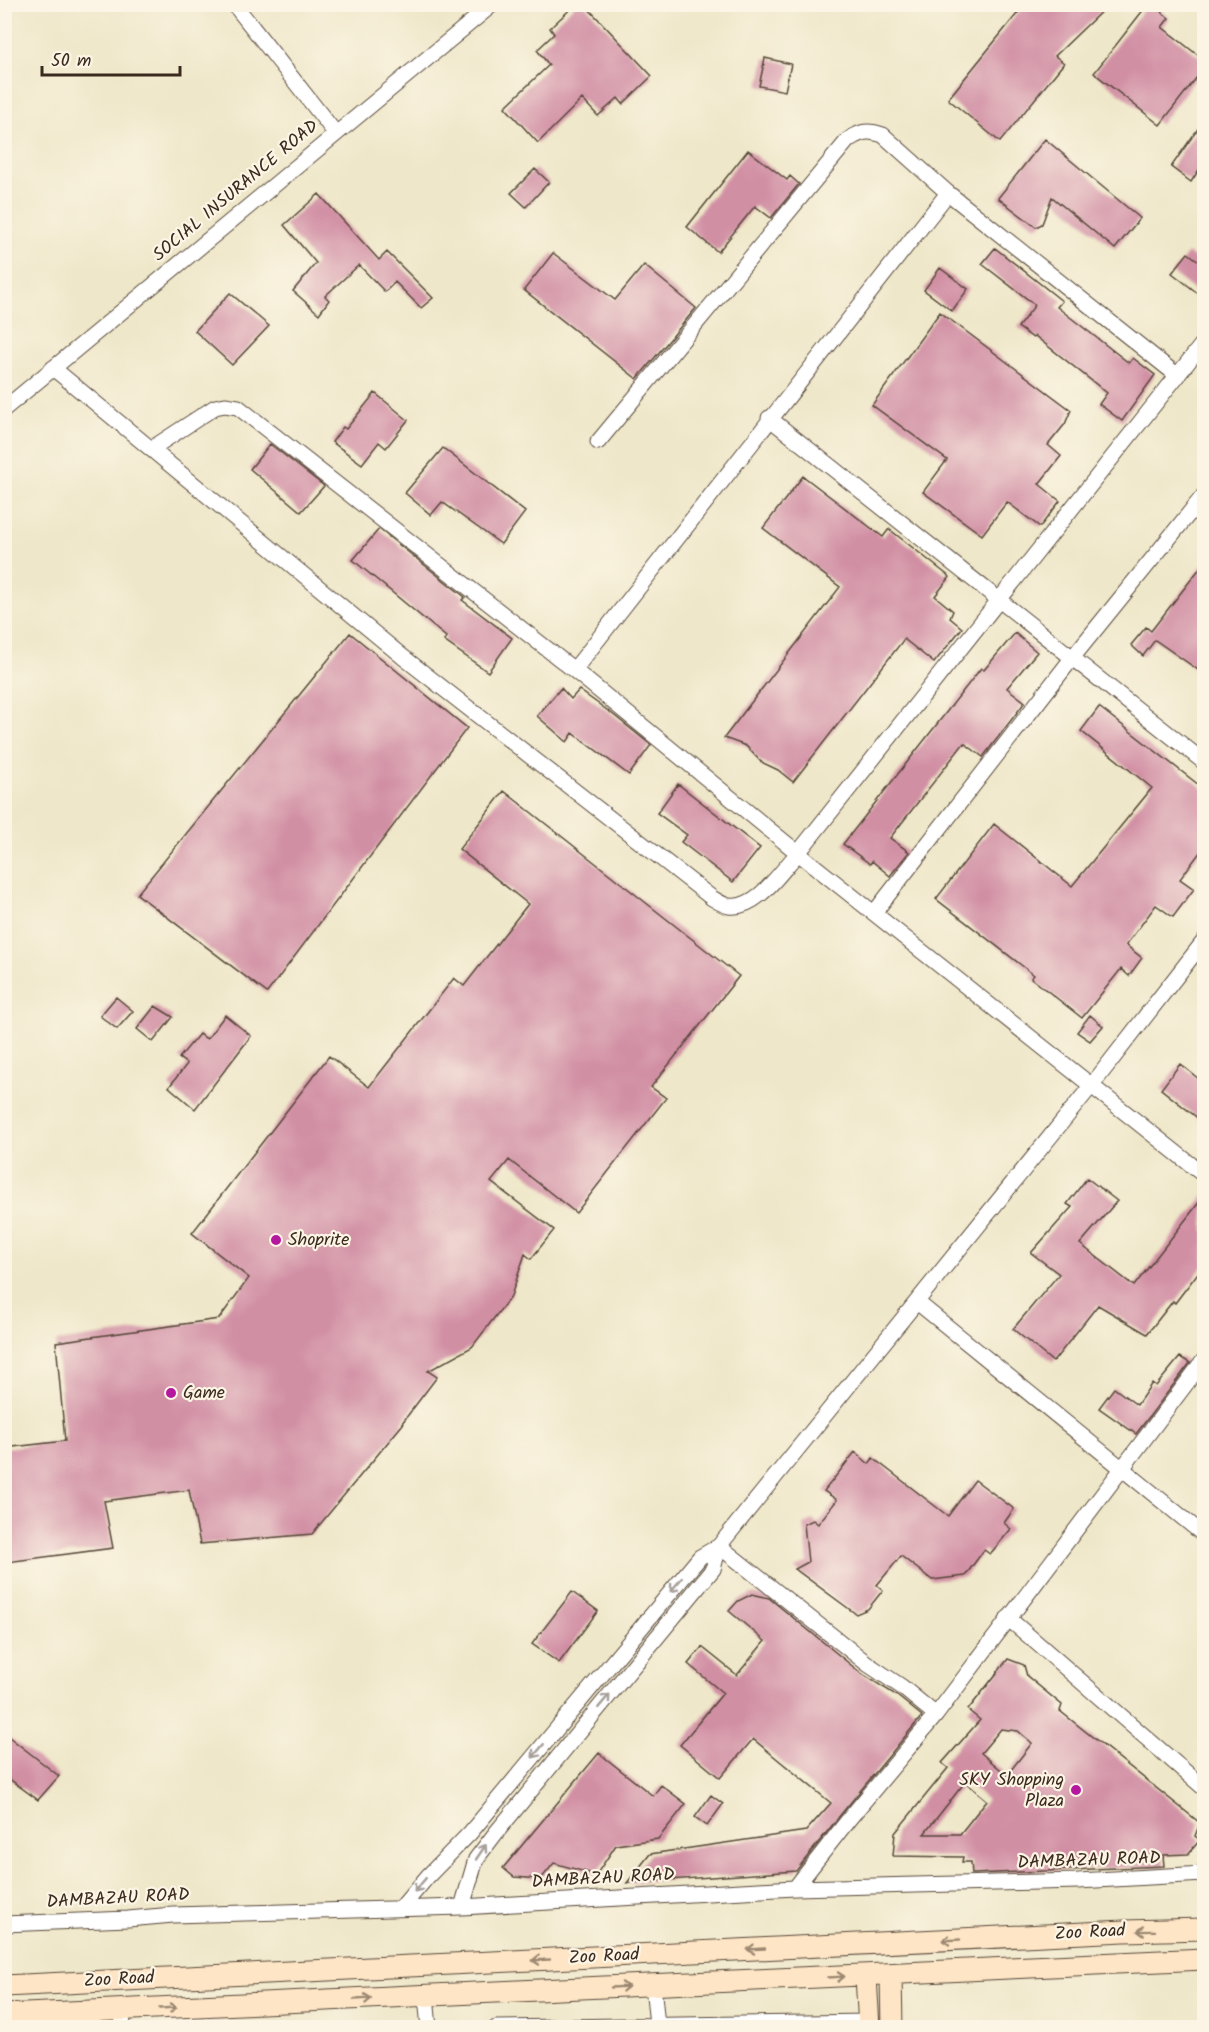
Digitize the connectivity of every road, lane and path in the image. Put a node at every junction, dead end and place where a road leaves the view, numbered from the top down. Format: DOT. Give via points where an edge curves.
graph roads {
  1 [pos="234,4"];
  2 [pos="493,4"];
  3 [pos="336,134"];
  4 [pos="948,193"];
  5 [pos="1204,342"];
  6 [pos="53,368"];
  7 [pos="1178,375"];
  8 [pos="4,409"];
  9 [pos="769,418"];
  10 [pos="598,442"];
  11 [pos="151,449"];
  12 [pos="1204,495"];
  13 [pos="999,601"];
  14 [pos="1073,657"];
  15 [pos="574,670"];
  16 [pos="1204,762"];
  17 [pos="798,853"];
  18 [pos="874,913"];
  19 [pos="1204,941"];
  20 [pos="1092,1085"];
  21 [pos="1204,1175"];
  22 [pos="917,1302"];
  23 [pos="1204,1360"];
  24 [pos="1122,1469"];
  25 [pos="1204,1535"];
  26 [pos="719,1546"];
  27 [pos="1008,1618"];
  28 [pos="936,1715"];
  29 [pos="1204,1788"];
  30 [pos="1204,1875"];
  31 [pos="795,1888"];
  32 [pos="462,1907"];
  33 [pos="401,1908"];
  34 [pos="1204,1920"];
  35 [pos="4,1924"];
  36 [pos="1204,1929"];
  37 [pos="1173,1930"];
  38 [pos="1204,1959"];
  39 [pos="891,1974"];
  40 [pos="866,1976"];
  41 [pos="653,1985"];
  42 [pos="4,1986"];
  43 [pos="426,1996"];
  44 [pos="4,2015"];
  45 [pos="122,2019"];
  46 [pos="657,2025"];
  47 [pos="869,2025"];
  48 [pos="429,2028"];
  49 [pos="496,2028"];
  50 [pos="892,2028"];
  1 -- 3 [label="street"];
  2 -- 3 [label="street, SOCIAL INSURANCE ROAD"];
  3 -- 6 [label="street, SOCIAL INSURANCE ROAD"];
  4 -- 7 [label="street"];
  4 -- 9 [label="street"];
  4 -- 10 [label="street" via="884,135 860,132 848,140"];
  5 -- 7 [label="street"];
  6 -- 8 [label="street, SOCIAL INSURANCE ROAD"];
  6 -- 11 [label="street"];
  7 -- 13 [label="street"];
  9 -- 13 [label="street"];
  9 -- 15 [label="street"];
  11 -- 15 [label="street" via="215,407 238,407"];
  11 -- 17 [label="street" via="403,657 712,898 729,906 744,905 758,897"];
  12 -- 14 [label="street"];
  13 -- 14 [label="street"];
  13 -- 17 [label="street"];
  14 -- 16 [label="street"];
  14 -- 18 [label="street"];
  15 -- 17 [label="street"];
  17 -- 18 [label="street"];
  18 -- 20 [label="street"];
  19 -- 20 [label="street"];
  20 -- 21 [label="street"];
  20 -- 22 [label="street"];
  22 -- 24 [label="street"];
  22 -- 26 [label="street"];
  23 -- 24 [label="street"];
  24 -- 25 [label="street"];
  24 -- 27 [label="street"];
  26 -- 28 [label="street"];
  32 -- 26 [label="street, one-way" via="476,1859 713,1569"];
  26 -- 33 [label="street, one-way" via="700,1557 470,1833"];
  27 -- 28 [label="street"];
  27 -- 29 [label="street"];
  28 -- 31 [label="street"];
  30 -- 31 [label="street, DAMBAZAU ROAD"];
  31 -- 32 [label="street, DAMBAZAU ROAD"];
  32 -- 33 [label="street, DAMBAZAU ROAD"];
  33 -- 35 [label="street, DAMBAZAU ROAD"];
  34 -- 37 [label="main road"];
  36 -- 37 [label="main road, Zoo Road"];
  37 -- 42 [label="main road, Zoo Road, one-way"];
  38 -- 39 [label="main road, Zoo Road"];
  39 -- 40 [label="main road, Zoo Road"];
  39 -- 50 [label="main road"];
  41 -- 40 [label="main road, Zoo Road, one-way"];
  40 -- 47 [label="main road"];
  43 -- 41 [label="main road, Zoo Road, one-way"];
  41 -- 46 [label="street"];
  45 -- 43 [label="main road, Zoo Road, one-way"];
  43 -- 48 [label="street"];
  44 -- 45 [label="main road, Zoo Road"];
  46 -- 47 [label="street"];
  46 -- 49 [label="street"];
}
